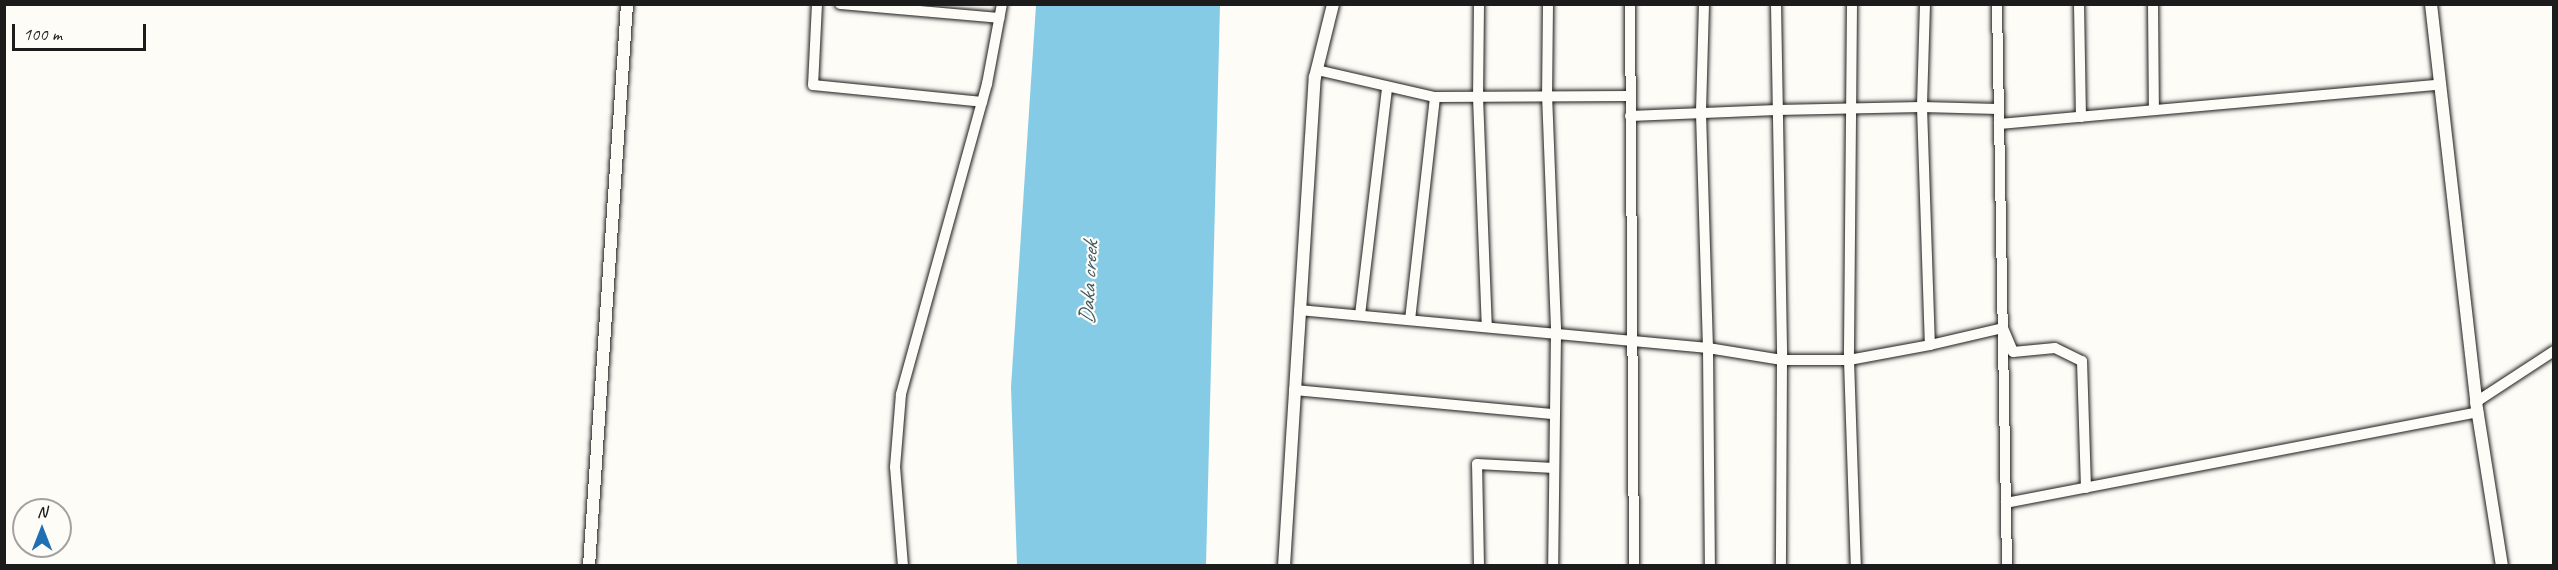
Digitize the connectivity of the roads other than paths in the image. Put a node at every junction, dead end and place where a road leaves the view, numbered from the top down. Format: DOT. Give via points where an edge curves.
graph roads {
  1 [pos="627,4"];
  2 [pos="817,4"];
  3 [pos="840,4"];
  4 [pos="1002,4"];
  5 [pos="1333,4"];
  6 [pos="1479,4"];
  7 [pos="1548,4"];
  8 [pos="1630,4"];
  9 [pos="1704,4"];
  10 [pos="1776,4"];
  11 [pos="1852,4"];
  12 [pos="1925,4"];
  13 [pos="1997,4"];
  14 [pos="2079,4"];
  15 [pos="2153,4"];
  16 [pos="2430,4"];
  17 [pos="999,18"];
  18 [pos="1317,70"];
  19 [pos="2438,85"];
  20 [pos="1387,87"];
  21 [pos="1547,94"];
  22 [pos="1629,96"];
  23 [pos="1435,97"];
  24 [pos="1478,97"];
  25 [pos="982,102"];
  26 [pos="1922,107"];
  27 [pos="1853,108"];
  28 [pos="1998,109"];
  29 [pos="1777,110"];
  30 [pos="2154,110"];
  31 [pos="1701,113"];
  32 [pos="1630,116"];
  33 [pos="2081,117"];
  34 [pos="1999,124"];
  35 [pos="1299,309"];
  36 [pos="1360,315"];
  37 [pos="1410,320"];
  38 [pos="1487,327"];
  39 [pos="2003,328"];
  40 [pos="1556,333"];
  41 [pos="1632,340"];
  42 [pos="1930,345"];
  43 [pos="1708,348"];
  44 [pos="2553,351"];
  45 [pos="1782,360"];
  46 [pos="1849,360"];
  47 [pos="1294,390"];
  48 [pos="2477,407"];
  49 [pos="1555,414"];
  50 [pos="1554,468"];
  51 [pos="2086,488"];
  52 [pos="2006,503"];
  53 [pos="589,566"];
  54 [pos="903,566"];
  55 [pos="1284,566"];
  56 [pos="1479,566"];
  57 [pos="1553,566"];
  58 [pos="1634,566"];
  59 [pos="1710,566"];
  60 [pos="1781,566"];
  61 [pos="1856,566"];
  62 [pos="2007,566"];
  63 [pos="2502,566"];
  1 -- 53 [label="street"];
  2 -- 25 [label="street" via="813,85"];
  3 -- 17 [label="street"];
  4 -- 17 [label="street"];
  5 -- 18 [label="street"];
  6 -- 24 [label="street"];
  7 -- 21 [label="street"];
  8 -- 22 [label="street"];
  9 -- 31 [label="street"];
  10 -- 29 [label="street"];
  11 -- 27 [label="street"];
  12 -- 26 [label="street"];
  13 -- 28 [label="street"];
  14 -- 33 [label="street"];
  15 -- 30 [label="street"];
  16 -- 19 [label="street"];
  17 -- 25 [label="street"];
  18 -- 20 [label="street"];
  18 -- 35 [label="street"];
  19 -- 30 [label="street"];
  19 -- 48 [label="street"];
  20 -- 23 [label="street"];
  20 -- 36 [label="street"];
  21 -- 22 [label="street"];
  21 -- 24 [label="street"];
  21 -- 40 [label="street"];
  22 -- 32 [label="street"];
  23 -- 24 [label="street"];
  23 -- 37 [label="street"];
  24 -- 38 [label="street"];
  25 -- 54 [label="street" via="902,394 895,467"];
  26 -- 27 [label="street"];
  26 -- 28 [label="street"];
  26 -- 42 [label="street"];
  27 -- 29 [label="street"];
  27 -- 46 [label="street"];
  28 -- 34 [label="street"];
  29 -- 31 [label="street"];
  29 -- 45 [label="street"];
  30 -- 33 [label="street"];
  31 -- 32 [label="street"];
  31 -- 43 [label="street"];
  32 -- 41 [label="street"];
  33 -- 34 [label="street"];
  34 -- 39 [label="street"];
  35 -- 36 [label="street"];
  35 -- 47 [label="street"];
  36 -- 37 [label="street"];
  37 -- 38 [label="street"];
  38 -- 40 [label="street"];
  39 -- 42 [label="street"];
  39 -- 51 [label="street" via="2013,352 2055,348 2082,361"];
  39 -- 52 [label="street"];
  40 -- 41 [label="street"];
  40 -- 49 [label="street"];
  41 -- 43 [label="street"];
  41 -- 58 [label="street"];
  42 -- 46 [label="street"];
  43 -- 45 [label="street"];
  43 -- 59 [label="street"];
  44 -- 48 [label="street"];
  45 -- 46 [label="street"];
  45 -- 60 [label="street"];
  46 -- 61 [label="street"];
  47 -- 49 [label="street"];
  47 -- 55 [label="street"];
  48 -- 51 [label="street"];
  48 -- 63 [label="street"];
  49 -- 50 [label="street"];
  50 -- 56 [label="street" via="1477,464"];
  50 -- 57 [label="street"];
  51 -- 52 [label="street"];
  52 -- 62 [label="street"];
}
